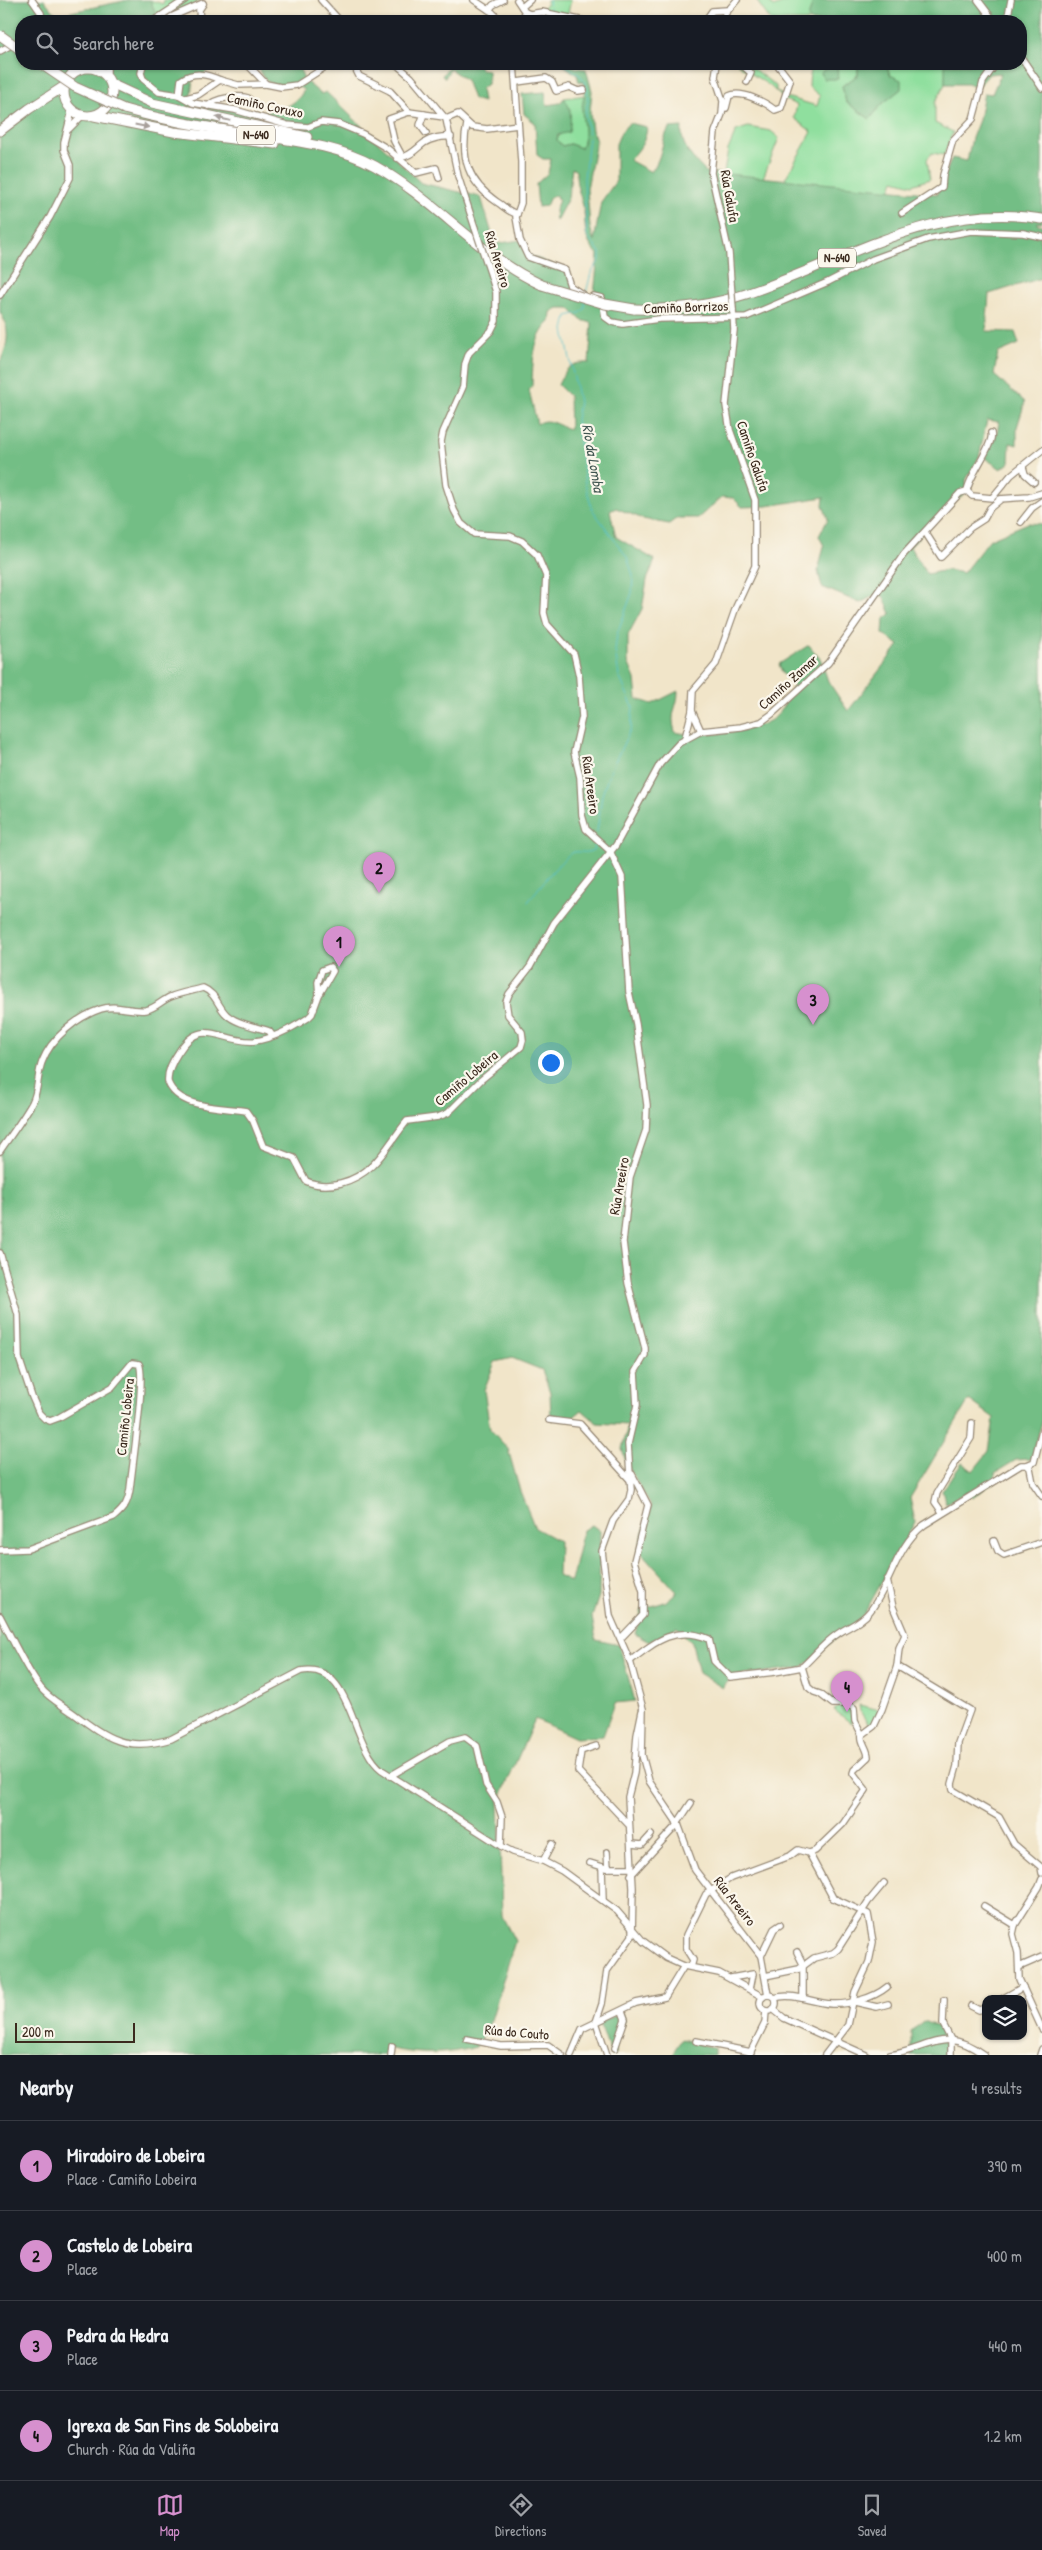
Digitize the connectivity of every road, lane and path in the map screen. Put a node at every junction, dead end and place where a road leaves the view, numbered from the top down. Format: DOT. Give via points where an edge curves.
graph roads {
  1 [pos="32,0"];
  2 [pos="185,0"];
  3 [pos="322,0"];
  4 [pos="474,0"];
  5 [pos="503,0"];
  6 [pos="517,0"];
  7 [pos="530,0"];
  8 [pos="737,0"];
  9 [pos="978,0"];
  10 [pos="1011,0"];
  11 [pos="204,2"];
  12 [pos="522,7"];
  13 [pos="170,10"];
  14 [pos="489,10"];
  15 [pos="727,10"];
  16 [pos="41,15"];
  17 [pos="162,15"];
  18 [pos="169,15"];
  19 [pos="179,15"];
  20 [pos="199,15"];
  21 [pos="335,15"];
  22 [pos="494,15"];
  23 [pos="556,15"];
  24 [pos="709,15"];
  25 [pos="725,15"];
  26 [pos="989,15"];
  27 [pos="1008,15"];
  28 [pos="0,35"];
  29 [pos="15,43"];
  30 [pos="15,46"];
  31 [pos="0,51"];
  32 [pos="1027,66"];
  33 [pos="50,70"];
  34 [pos="80,70"];
  35 [pos="98,70"];
  36 [pos="108,70"];
  37 [pos="142,70"];
  38 [pos="253,70"];
  39 [pos="320,70"];
  40 [pos="356,70"];
  41 [pos="403,70"];
  42 [pos="515,70"];
  43 [pos="716,70"];
  44 [pos="748,70"];
  45 [pos="782,70"];
  46 [pos="992,70"];
  47 [pos="109,80"];
  48 [pos="220,80"];
  49 [pos="517,82"];
  50 [pos="747,82"];
  51 [pos="266,84"];
  52 [pos="64,88"];
  53 [pos="1042,88"];
  54 [pos="584,90"];
  55 [pos="179,95"];
  56 [pos="186,98"];
  57 [pos="64,99"];
  58 [pos="252,104"];
  59 [pos="208,106"];
  60 [pos="29,109"];
  61 [pos="70,110"];
  62 [pos="968,111"];
  63 [pos="409,112"];
  64 [pos="424,114"];
  65 [pos="722,114"];
  66 [pos="975,115"];
  67 [pos="82,116"];
  68 [pos="94,116"];
  69 [pos="445,118"];
  70 [pos="467,124"];
  71 [pos="518,125"];
  72 [pos="0,131"];
  73 [pos="426,133"];
  74 [pos="66,135"];
  75 [pos="451,137"];
  76 [pos="399,157"];
  77 [pos="384,172"];
  78 [pos="439,178"];
  79 [pos="902,213"];
  80 [pos="516,214"];
  81 [pos="1042,219"];
  82 [pos="1042,237"];
  83 [pos="731,284"];
  84 [pos="0,295"];
  85 [pos="733,318"];
  86 [pos="991,433"];
  87 [pos="1042,450"];
  88 [pos="1023,467"];
  89 [pos="1034,482"];
  90 [pos="966,491"];
  91 [pos="1041,494"];
  92 [pos="992,498"];
  93 [pos="1001,499"];
  94 [pos="1042,501"];
  95 [pos="1021,522"];
  96 [pos="925,532"];
  97 [pos="692,710"];
  98 [pos="701,730"];
  99 [pos="684,738"];
  100 [pos="610,851"];
  101 [pos="319,995"];
  102 [pos="272,1035"];
  103 [pos="0,1151"];
  104 [pos="0,1253"];
  105 [pos="549,1420"];
  106 [pos="972,1423"];
  107 [pos="1042,1430"];
  108 [pos="1042,1460"];
  109 [pos="1034,1462"];
  110 [pos="1027,1464"];
  111 [pos="630,1473"];
  112 [pos="631,1482"];
  113 [pos="1042,1496"];
  114 [pos="942,1512"];
  115 [pos="994,1541"];
  116 [pos="1042,1542"];
  117 [pos="0,1550"];
  118 [pos="887,1580"];
  119 [pos="0,1616"];
  120 [pos="622,1638"];
  121 [pos="630,1661"];
  122 [pos="897,1666"];
  123 [pos="802,1667"];
  124 [pos="643,1709"];
  125 [pos="862,1735"];
  126 [pos="596,1746"];
  127 [pos="390,1776"];
  128 [pos="691,1803"];
  129 [pos="628,1824"];
  130 [pos="678,1824"];
  131 [pos="651,1835"];
  132 [pos="552,1844"];
  133 [pos="632,1844"];
  134 [pos="501,1846"];
  135 [pos="607,1852"];
  136 [pos="809,1853"];
  137 [pos="543,1861"];
  138 [pos="590,1863"];
  139 [pos="605,1867"];
  140 [pos="631,1872"];
  141 [pos="1042,1873"];
  142 [pos="1042,1879"];
  143 [pos="884,1883"];
  144 [pos="712,1891"];
  145 [pos="603,1900"];
  146 [pos="984,1906"];
  147 [pos="862,1911"];
  148 [pos="780,1925"];
  149 [pos="1015,1925"];
  150 [pos="631,1926"];
  151 [pos="796,1952"];
  152 [pos="761,1956"];
  153 [pos="1042,1957"];
  154 [pos="684,1966"];
  155 [pos="691,1967"];
  156 [pos="803,1967"];
  157 [pos="1018,1967"];
  158 [pos="729,1978"];
  159 [pos="766,1980"];
  160 [pos="1022,1987"];
  161 [pos="887,1988"];
  162 [pos="753,1990"];
  163 [pos="1009,1995"];
  164 [pos="765,1996"];
  165 [pos="774,1998"];
  166 [pos="803,1998"];
  167 [pos="944,2000"];
  168 [pos="853,2001"];
  169 [pos="888,2004"];
  170 [pos="971,2006"];
  171 [pos="773,2009"];
  172 [pos="982,2009"];
  173 [pos="622,2010"];
  174 [pos="766,2011"];
  175 [pos="596,2022"];
  176 [pos="1042,2029"];
  177 [pos="467,2039"];
  178 [pos="951,2040"];
  179 [pos="696,2041"];
  180 [pos="834,2042"];
  181 [pos="392,2046"];
  182 [pos="615,2048"];
  183 [pos="1042,2049"];
  184 [pos="750,2053"];
  185 [pos="899,2054"];
  186 [pos="981,2054"];
  187 [pos="392,2055"];
  188 [pos="562,2055"];
  189 [pos="571,2055"];
  190 [pos="607,2055"];
  191 [pos="825,2055"];
  192 [pos="866,2055"];
  193 [pos="890,2055"];
  194 [pos="950,2055"];
  195 [pos="1040,2055"];
  1 -- 16 [label="street"];
  2 -- 13 [label="street"];
  3 -- 21 [label="street"];
  4 -- 14 [label="street"];
  5 -- 14 [label="street"];
  6 -- 12 [label="street"];
  7 -- 12 [label="street"];
  8 -- 15 [label="street"];
  9 -- 26 [label="street"];
  10 -- 27 [label="street"];
  11 -- 19 [label="street"];
  11 -- 20 [label="street"];
  12 -- 23 [label="street" via="530,14"];
  13 -- 17 [label="street"];
  13 -- 18 [label="street"];
  14 -- 22 [label="street"];
  15 -- 24 [label="street" via="712,11"];
  15 -- 25 [label="street"];
  28 -- 30 [label="highway, bridge"];
  29 -- 31 [label="street"];
  32 -- 53 [label="street"];
  33 -- 77 [label="highway, N-640, bridge" via="75,86 124,109 172,122 329,148"];
  34 -- 52 [label="highway" via="72,74"];
  35 -- 47 [label="highway"];
  36 -- 47 [label="street"];
  37 -- 55 [label="street, Camiño Coruxo" via="143,79 150,86 159,92"];
  38 -- 51 [label="street, Camiño Coruxo"];
  39 -- 51 [label="street, Camiño Coruxo" via="291,87"];
  40 -- 63 [label="street" via="359,76 390,91"];
  41 -- 69 [label="street"];
  42 -- 49 [label="street, Camiño Borrizos"];
  43 -- 65 [label="street, Rúa Galufa" via="715,77 723,102"];
  44 -- 50 [label="street" via="751,73"];
  45 -- 65 [label="street, Rúa Galufa" via="790,81 781,108 774,110 761,102 733,94 729,96"];
  46 -- 66 [label="street" via="983,82"];
  47 -- 68 [label="highway" via="112,95 108,106"];
  77 -- 47 [label="highway, one-way" via="380,166 360,156 313,139 152,103"];
  48 -- 51 [label="street" via="238,85"];
  48 -- 55 [label="street" via="205,74 191,75 181,80"];
  48 -- 56 [label="street" via="198,95"];
  49 -- 54 [label="street" via="546,78 556,91 569,86 578,91"];
  49 -- 71 [label="street, Camiño Borrizos"];
  52 -- 57 [label="highway"];
  52 -- 60 [label="highway"];
  55 -- 56 [label="street, Camiño Coruxo"];
  56 -- 59 [label="street, Camiño Coruxo" via="192,103"];
  57 -- 60 [label="highway" via="52,99"];
  57 -- 61 [label="highway"];
  58 -- 59 [label="street" via="248,98 240,97 216,101"];
  59 -- 76 [label="street, Camiño Coruxo" via="236,110 287,125 339,124 363,134"];
  60 -- 72 [label="highway"];
  61 -- 67 [label="highway"];
  61 -- 74 [label="street"];
  62 -- 66 [label="street"];
  63 -- 64 [label="street"];
  63 -- 76 [label="street" via="388,122"];
  64 -- 69 [label="street"];
  64 -- 73 [label="street" via="420,125"];
  65 -- 83 [label="street, Rúa Galufa" via="715,132 711,173 729,253"];
  66 -- 79 [label="street" via="953,140 942,187"];
  67 -- 68 [label="highway"];
  67 -- 74 [label="street"];
  68 -- 77 [label="highway, one-way" via="174,132 295,146 346,158"];
  69 -- 70 [label="street" via="458,114"];
  69 -- 75 [label="street, Rúa Areeiro"];
  70 -- 71 [label="street" via="487,129"];
  70 -- 80 [label="street" via="463,139 465,159 475,180 483,192"];
  71 -- 80 [label="street, Camiño Borrizos" via="522,196"];
  74 -- 84 [label="street" via="64,150 70,165 70,178 50,217"];
  75 -- 76 [label="street" via="424,142 406,156"];
  75 -- 100 [label="street, Rúa Areeiro, bridge" via="458,176 496,292 496,321 491,331 469,353 464,387 443,432 442,452 448,496 461,523 474,534 510,536 522,541 541,561 546,576 544,613 547,624 574,654 579,676 582,718 574,752 584,823"];
  76 -- 78 [label="street, Camiño Coruxo" via="416,173 436,168"];
  77 -- 81 [label="highway, N-640, bridge" via="421,197 489,255 542,285 597,302 634,309 694,306 745,294 934,223 992,215"];
  80 -- 85 [label="street, Camiño Borrizos" via="520,240 528,257 565,270 570,286 585,295 602,298 605,317 617,324 659,319"];
  82 -- 85 [label="street, Camiño Borrizos" via="971,231 928,239 872,258 828,282 756,313"];
  83 -- 85 [label="street, Camiño Galufa, bridge"];
  85 -- 97 [label="street, Camiño Galufa" via="726,405 730,430 755,500 755,566 716,664 693,691"];
  86 -- 90 [label="street" via="991,441 970,477"];
  87 -- 88 [label="street"];
  88 -- 89 [label="street" via="1025,474"];
  88 -- 92 [label="street" via="1010,475"];
  90 -- 92 [label="street" via="972,496"];
  90 -- 96 [label="street, Camiño Zamar"];
  91 -- 93 [label="street"];
  92 -- 93 [label="street"];
  93 -- 96 [label="street" via="990,508 984,519 970,528 941,557"];
  94 -- 95 [label="street"];
  96 -- 98 [label="street, Camiño Zamar" via="902,558 828,663 772,714 761,722 741,728"];
  97 -- 98 [label="street"];
  97 -- 99 [label="street, Camiño Galufa"];
  98 -- 99 [label="street, Camiño Zamar"];
  99 -- 100 [label="street, Camiño Zamar" via="660,764 630,822"];
  100 -- 102 [label="street, Camiño Lobeira" via="554,923 530,966 509,994 506,1002 508,1015 522,1032 520,1047 448,1113 407,1121 385,1153 360,1177 331,1186 311,1183 302,1176 294,1158 263,1146 254,1121 246,1111 222,1110 184,1099 170,1088 167,1075 171,1065 194,1034 207,1032 253,1041"];
  100 -- 111 [label="street, Rúa Areeiro" via="622,877 629,992 647,1105 646,1130 630,1177 624,1242 628,1283 645,1348 645,1355 635,1372 637,1405 627,1454"];
  101 -- 102 [label="street, Camiño Lobeira" via="308,1018"];
  102 -- 103 [label="street" via="269,1030 230,1017 213,995 203,988 175,995 146,1010 118,1006 92,1013 70,1027 49,1050 42,1062 37,1092"];
  104 -- 117 [label="street, Camiño Lobeira" via="18,1315 19,1358 32,1398 46,1419 58,1418 112,1387 132,1363 139,1364 142,1372 130,1489 124,1509 114,1517 36,1546"];
  105 -- 112 [label="street" via="580,1424"];
  106 -- 114 [label="street" via="970,1438 937,1493 935,1502"];
  107 -- 109 [label="street"];
  108 -- 109 [label="street"];
  109 -- 110 [label="street"];
  110 -- 113 [label="street" via="1033,1483"];
  110 -- 114 [label="street" via="1013,1468"];
  111 -- 112 [label="street, Rúa Areeiro"];
  111 -- 120 [label="street, Rúa Areeiro" via="648,1501 634,1561 641,1579 641,1620"];
  112 -- 120 [label="street, Rúa Areeiro" via="629,1499 613,1521 602,1551 610,1616"];
  114 -- 118 [label="street" via="917,1530 898,1556"];
  115 -- 116 [label="street" via="998,1551 1004,1555"];
  118 -- 122 [label="street" via="893,1607 905,1635 899,1648"];
  118 -- 123 [label="street" via="864,1619 834,1636"];
  119 -- 127 [label="street" via="41,1688 110,1739 137,1745 171,1739 277,1682 314,1669 327,1673 336,1682 370,1760"];
  120 -- 121 [label="street, Rúa Areeiro"];
  121 -- 123 [label="street" via="677,1633 698,1634 709,1639 714,1661 730,1677"];
  121 -- 124 [label="street, Rúa Areeiro"];
  122 -- 125 [label="street" via="874,1726"];
  122 -- 141 [label="street" via="970,1710 958,1743 953,1790 999,1817 1014,1844 1040,1867"];
  123 -- 125 [label="street" via="808,1687 814,1692 833,1704 847,1704 855,1709 855,1721"];
  124 -- 129 [label="street, Rúa Areeiro" via="628,1797"];
  124 -- 130 [label="street, Rúa Areeiro" via="645,1771"];
  125 -- 136 [label="street" via="868,1757 853,1773 866,1790 865,1795 843,1824"];
  126 -- 129 [label="street" via="581,1751 578,1771"];
  127 -- 134 [label="street"];
  127 -- 134 [label="street" via="450,1741 465,1737 477,1746 486,1785 498,1802 502,1817"];
  128 -- 130 [label="street"];
  129 -- 133 [label="street, Rúa Areeiro"];
  130 -- 140 [label="street"];
  130 -- 144 [label="street, Rúa Areeiro" via="690,1862"];
  131 -- 133 [label="street" via="642,1844"];
  132 -- 137 [label="street"];
  133 -- 140 [label="street, Rúa Areeiro"];
  134 -- 137 [label="street"];
  135 -- 139 [label="street"];
  136 -- 144 [label="street" via="798,1850 731,1878"];
  136 -- 147 [label="street" via="833,1898"];
  137 -- 145 [label="street"];
  138 -- 139 [label="street"];
  139 -- 140 [label="street"];
  139 -- 145 [label="street"];
  140 -- 150 [label="street, Rúa Areeiro"];
  142 -- 149 [label="street"];
  143 -- 147 [label="street"];
  144 -- 152 [label="street, Rúa Areeiro"];
  144 -- 155 [label="street" via="703,1898 687,1931 686,1944 693,1960"];
  145 -- 150 [label="street"];
  146 -- 149 [label="street"];
  147 -- 156 [label="street" via="838,1949 814,1958"];
  147 -- 168 [label="street" via="869,1917 874,1942"];
  148 -- 152 [label="street" via="774,1929"];
  149 -- 157 [label="street"];
  150 -- 154 [label="street" via="655,1950"];
  150 -- 175 [label="street" via="629,1942 607,1971"];
  151 -- 156 [label="street"];
  152 -- 159 [label="street, Rúa Areeiro"];
  153 -- 157 [label="street"];
  154 -- 155 [label="street"];
  154 -- 173 [label="street" via="665,1996 636,2002"];
  155 -- 158 [label="street"];
  156 -- 159 [label="street"];
  156 -- 166 [label="street"];
  157 -- 160 [label="street"];
  158 -- 162 [label="street"];
  158 -- 162 [label="street" via="753,1974"];
  159 -- 162 [label="street" via="762,1989"];
  159 -- 164 [label="street, Rúa Areeiro"];
  160 -- 163 [label="street"];
  160 -- 176 [label="street"];
  161 -- 168 [label="street" via="881,1993"];
  162 -- 164 [label="street"];
  164 -- 165 [label="street"];
  164 -- 174 [label="street" via="760,2005"];
  165 -- 166 [label="street" via="785,1995"];
  165 -- 171 [label="street" via="776,2004"];
  166 -- 168 [label="street" via="831,2004"];
  167 -- 178 [label="street" via="944,2024"];
  168 -- 169 [label="street" via="877,2007"];
  168 -- 180 [label="street" via="848,2025"];
  170 -- 172 [label="street"];
  171 -- 174 [label="street"];
  171 -- 180 [label="street" via="784,2018"];
  173 -- 175 [label="street"];
  173 -- 182 [label="street" via="626,2019"];
  174 -- 184 [label="street" via="765,2023"];
  175 -- 189 [label="street" via="579,2032"];
  175 -- 190 [label="street"];
  177 -- 188 [label="street, Rúa do Couto" via="501,2046 548,2045"];
  178 -- 185 [label="street"];
  178 -- 186 [label="street" via="969,2045"];
  178 -- 194 [label="street"];
  179 -- 184 [label="street"];
  180 -- 191 [label="street"];
  180 -- 192 [label="street"];
  181 -- 187 [label="street"];
  183 -- 195 [label="street"];
  185 -- 193 [label="street"];
}
